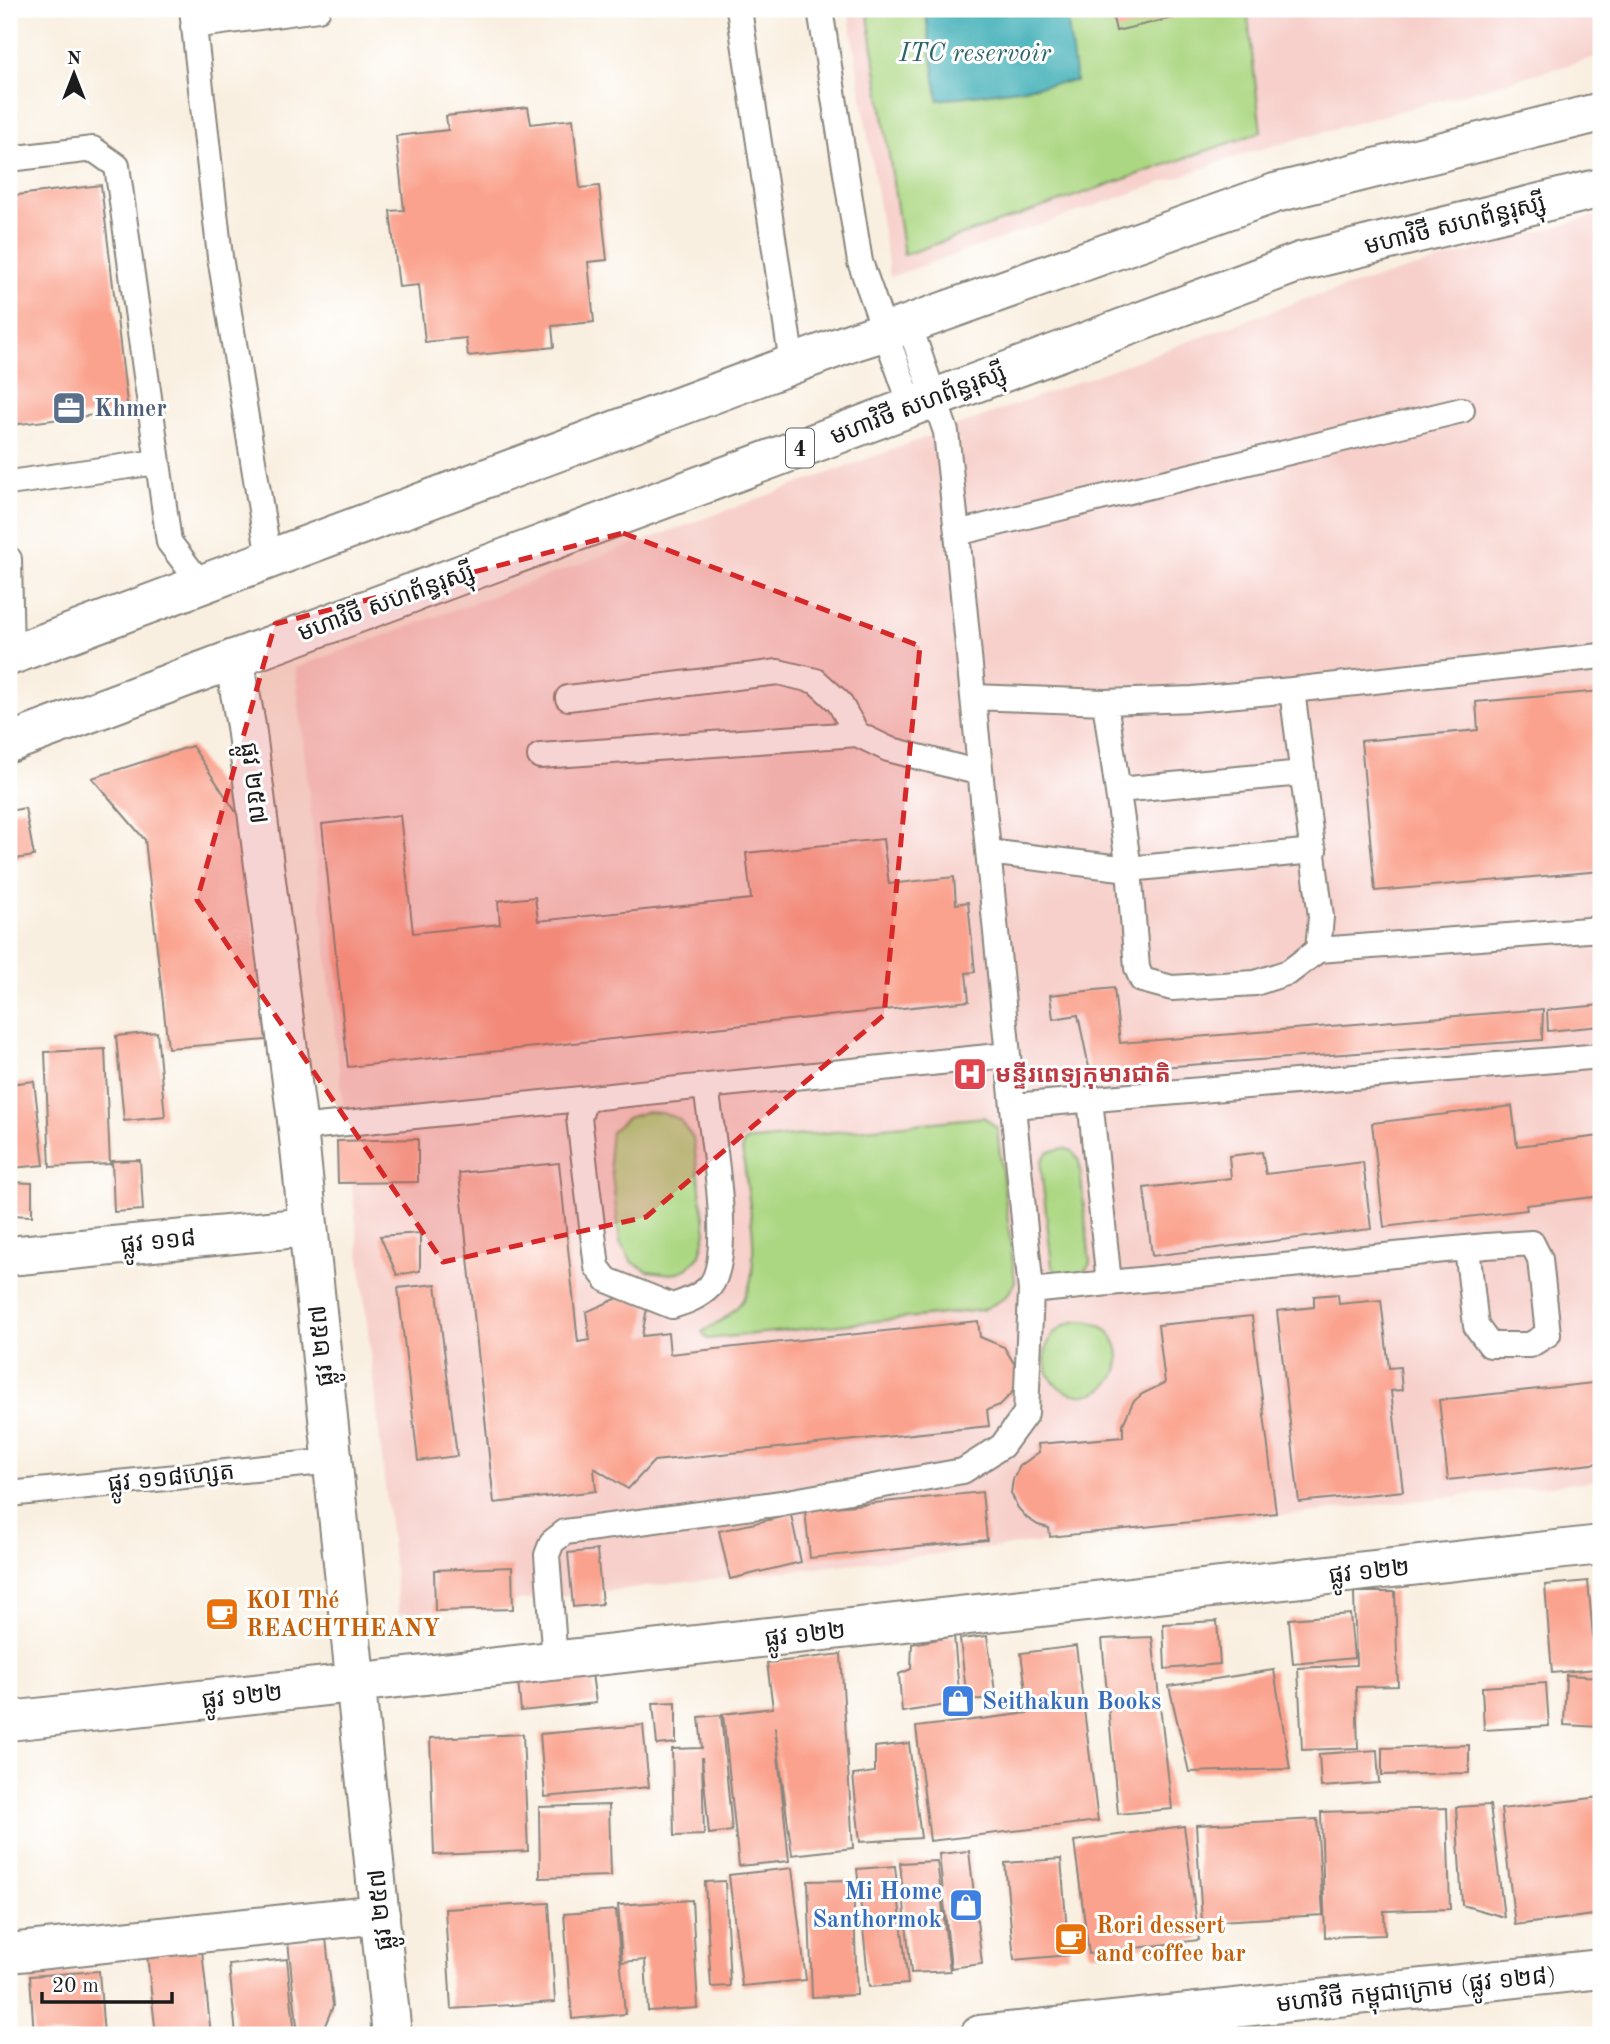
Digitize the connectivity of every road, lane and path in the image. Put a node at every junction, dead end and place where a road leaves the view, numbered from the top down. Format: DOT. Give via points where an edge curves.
graph roads {
  1 [pos="318,9"];
  2 [pos="739,9"];
  3 [pos="820,9"];
  4 [pos="193,18"];
  5 [pos="1601,112"];
  6 [pos="9,159"];
  7 [pos="1601,188"];
  8 [pos="896,327"];
  9 [pos="792,364"];
  10 [pos="923,401"];
  11 [pos="1462,410"];
  12 [pos="157,462"];
  13 [pos="9,483"];
  14 [pos="957,533"];
  15 [pos="9,559"];
  16 [pos="269,559"];
  17 [pos="201,584"];
  18 [pos="10,656"];
  19 [pos="1601,656"];
  20 [pos="234,659"];
  21 [pos="1292,690"];
  22 [pos="973,696"];
  23 [pos="568,698"];
  24 [pos="1105,702"];
  25 [pos="857,734"];
  26 [pos="9,743"];
  27 [pos="540,756"];
  28 [pos="980,773"];
  29 [pos="1303,773"];
  30 [pos="1118,790"];
  31 [pos="1314,851"];
  32 [pos="988,852"];
  33 [pos="1129,869"];
  34 [pos="1601,929"];
  35 [pos="1318,950"];
  36 [pos="1008,1055"];
  37 [pos="1601,1056"];
  38 [pos="706,1087"];
  39 [pos="585,1098"];
  40 [pos="1090,1099"];
  41 [pos="1013,1106"];
  42 [pos="298,1128"];
  43 [pos="308,1227"];
  44 [pos="1467,1248"];
  45 [pos="9,1256"];
  46 [pos="1109,1283"];
  47 [pos="1031,1291"];
  48 [pos="333,1461"];
  49 [pos="9,1494"];
  50 [pos="1601,1545"];
  51 [pos="555,1661"];
  52 [pos="356,1684"];
  53 [pos="9,1721"];
  54 [pos="380,1914"];
  55 [pos="9,1953"];
  56 [pos="1601,1969"];
  57 [pos="392,2035"];
  58 [pos="980,2035"];
  1 -- 4 [label="lane"];
  2 -- 9 [label="lane"];
  3 -- 8 [label="lane" via="860,262"];
  4 -- 16 [label="lane" via="220,257"];
  5 -- 8 [label="main road" via="1275,193"];
  6 -- 12 [label="lane" via="93,149 117,166"];
  7 -- 10 [label="main road, មហាវិថី សហព័ន្ធរុស្ស៊ី / 4" via="1300,262"];
  8 -- 9 [label="main road"];
  8 -- 10 [label="lane"];
  9 -- 16 [label="main road"];
  10 -- 14 [label="lane" via="946,432"];
  10 -- 20 [label="main road, មហាវិថី សហព័ន្ធរុស្ស៊ី / 4"];
  11 -- 14 [label="lane"];
  12 -- 13 [label="lane"];
  12 -- 17 [label="lane" via="169,542"];
  14 -- 22 [label="lane"];
  15 -- 18 [label="lane"];
  16 -- 17 [label="main road"];
  17 -- 18 [label="main road"];
  19 -- 21 [label="lane"];
  20 -- 26 [label="main road, មហាវិថី សហព័ន្ធរុស្ស៊ី / 4"];
  20 -- 42 [label="main road, ផ្លូវ ២៥៧"];
  21 -- 24 [label="lane"];
  21 -- 29 [label="lane"];
  22 -- 24 [label="lane"];
  22 -- 28 [label="lane"];
  23 -- 25 [label="lane" via="778,672 816,681 839,702"];
  24 -- 30 [label="lane"];
  25 -- 27 [label="lane"];
  25 -- 28 [label="lane" via="888,749"];
  28 -- 32 [label="lane"];
  29 -- 30 [label="lane"];
  29 -- 31 [label="lane"];
  30 -- 33 [label="lane"];
  31 -- 33 [label="lane"];
  31 -- 35 [label="lane" via="1321,917"];
  32 -- 33 [label="lane"];
  32 -- 36 [label="lane"];
  33 -- 35 [label="lane" via="1137,968 1142,980 1172,988 1255,983 1289,972"];
  34 -- 35 [label="lane"];
  36 -- 38 [label="lane"];
  36 -- 41 [label="lane"];
  37 -- 40 [label="lane"];
  38 -- 39 [label="lane"];
  38 -- 39 [label="lane" via="723,1232 721,1264 710,1286 671,1306 607,1280 597,1267 579,1118"];
  39 -- 42 [label="lane"];
  40 -- 41 [label="lane"];
  40 -- 46 [label="lane"];
  41 -- 47 [label="lane"];
  42 -- 43 [label="main road, ផ្លូវ ២៥៧"];
  43 -- 45 [label="main road, ផ្លូវ ១១៨"];
  43 -- 48 [label="main road, ផ្លូវ ២៥៧"];
  44 -- 44 [label="lane" via="1532,1243 1540,1259 1548,1334 1530,1345 1490,1345 1476,1326"];
  44 -- 46 [label="lane"];
  46 -- 47 [label="lane"];
  47 -- 51 [label="lane" via="1026,1413 1002,1446 963,1471 782,1503 565,1532 552,1542 547,1555"];
  48 -- 49 [label="lane, ផ្លូវ ១១៨ហ្សេត"];
  48 -- 52 [label="main road, ផ្លូវ ២៥៧"];
  50 -- 51 [label="main road, ផ្លូវ ១២២"];
  51 -- 52 [label="main road, ផ្លូវ ១២២"];
  52 -- 53 [label="main road, ផ្លូវ ១២២"];
  52 -- 54 [label="main road, ផ្លូវ ២៥៧"];
  54 -- 55 [label="main road"];
  54 -- 57 [label="main road, ផ្លូវ ២៥៧"];
  56 -- 58 [label="main road, មហាវិថី កម្ពុជាក្រោម (ផ្លូវ ១២៨)"];
}
